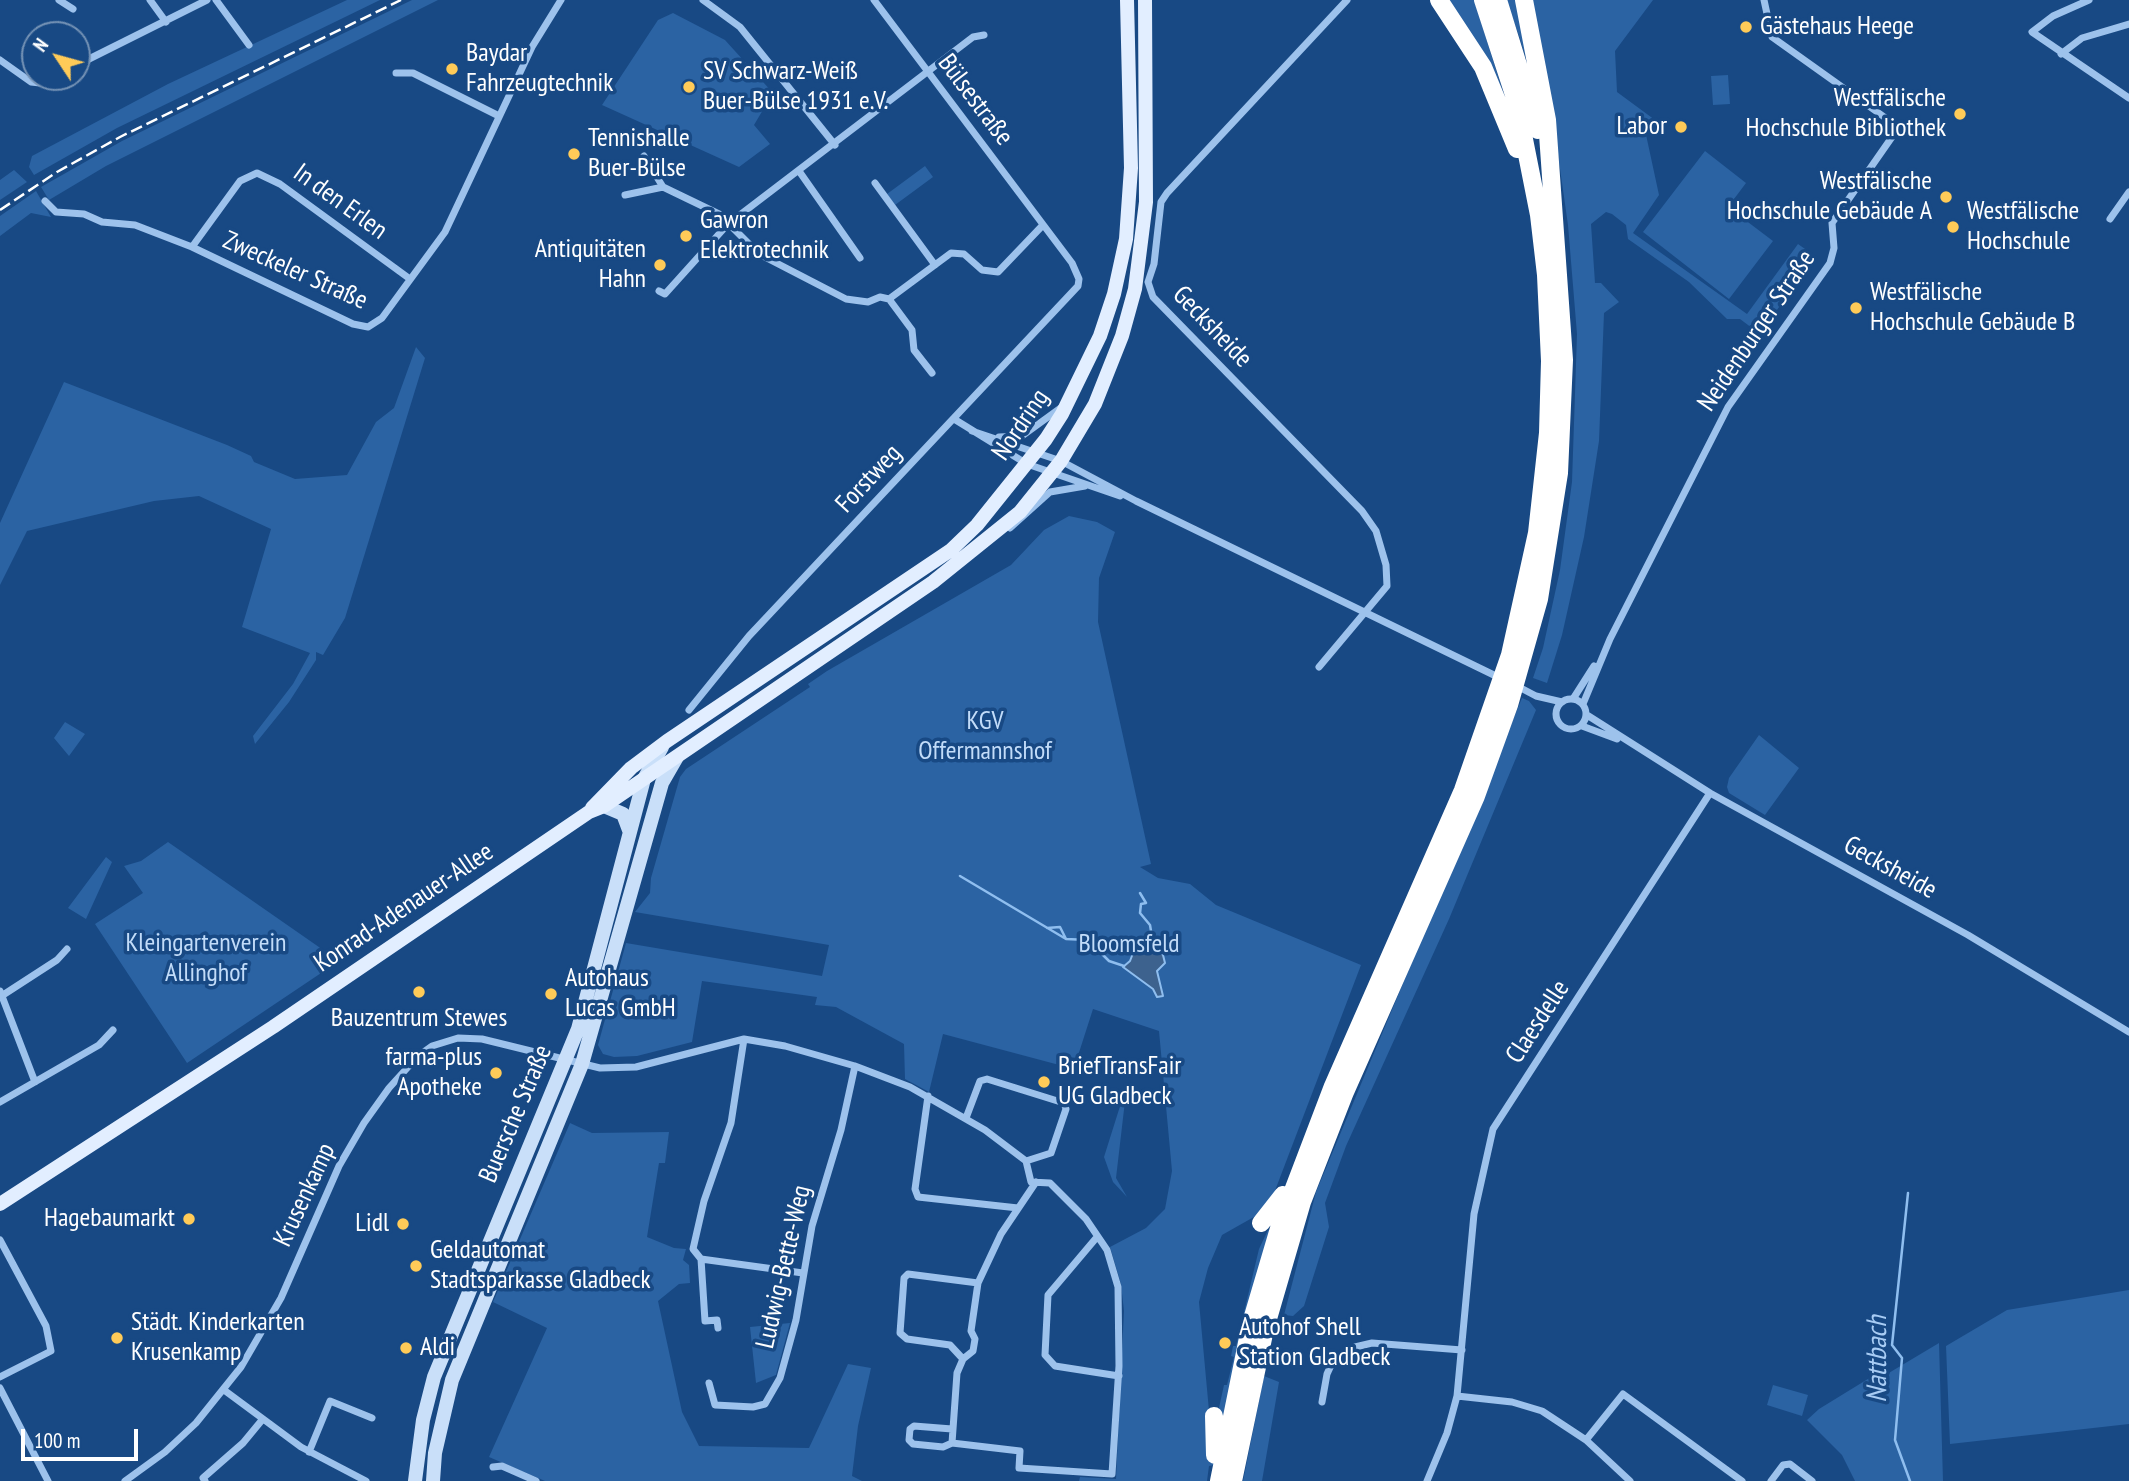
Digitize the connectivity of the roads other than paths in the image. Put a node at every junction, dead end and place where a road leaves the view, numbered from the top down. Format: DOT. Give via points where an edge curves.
graph roads {
  1 [pos="59,0"];
  2 [pos="150,0"];
  3 [pos="207,0"];
  4 [pos="216,0"];
  5 [pos="561,0"];
  6 [pos="703,0"];
  7 [pos="874,0"];
  8 [pos="1127,0"];
  9 [pos="1144,0"];
  10 [pos="1347,0"];
  11 [pos="1439,0"];
  12 [pos="1483,0"];
  13 [pos="1498,0"];
  14 [pos="1524,0"];
  15 [pos="1764,0"];
  16 [pos="2088,0"];
  17 [pos="73,9"];
  18 [pos="166,22"];
  19 [pos="2129,24"];
  20 [pos="984,34"];
  21 [pos="249,46"];
  22 [pos="2061,54"];
  23 [pos="91,58"];
  24 [pos="0,60"];
  25 [pos="396,72"];
  26 [pos="928,73"];
  27 [pos="21,75"];
  28 [pos="2129,98"];
  29 [pos="499,116"];
  30 [pos="835,145"];
  31 [pos="644,156"];
  32 [pos="799,171"];
  33 [pos="875,183"];
  34 [pos="663,187"];
  35 [pos="2129,192"];
  36 [pos="625,195"];
  37 [pos="45,201"];
  38 [pos="1539,215"];
  39 [pos="2110,219"];
  40 [pos="728,224"];
  41 [pos="1043,225"];
  42 [pos="1555,227"];
  43 [pos="192,247"];
  44 [pos="860,258"];
  45 [pos="935,265"];
  46 [pos="410,279"];
  47 [pos="1079,279"];
  48 [pos="659,291"];
  49 [pos="889,299"];
  50 [pos="932,373"];
  51 [pos="1068,403"];
  52 [pos="954,419"];
  53 [pos="972,431"];
  54 [pos="994,438"];
  55 [pos="1036,452"];
  56 [pos="1027,464"];
  57 [pos="1057,467"];
  58 [pos="1090,486"];
  59 [pos="1136,501"];
  60 [pos="994,536"];
  61 [pos="1366,612"];
  62 [pos="1610,639"];
  63 [pos="1319,667"];
  64 [pos="1536,696"];
  65 [pos="1573,699"];
  66 [pos="1562,702"];
  67 [pos="1583,704"];
  68 [pos="689,710"];
  69 [pos="1556,713"];
  70 [pos="1587,715"];
  71 [pos="690,726"];
  72 [pos="1582,726"];
  73 [pos="705,736"];
  74 [pos="667,741"];
  75 [pos="1630,744"];
  76 [pos="680,753"];
  77 [pos="656,763"];
  78 [pos="631,768"];
  79 [pos="643,779"];
  80 [pos="662,783"];
  81 [pos="1710,793"];
  82 [pos="604,806"];
  83 [pos="589,812"];
  84 [pos="629,830"];
  85 [pos="67,949"];
  86 [pos="2,993"];
  87 [pos="113,1030"];
  88 [pos="2129,1032"];
  89 [pos="744,1039"];
  90 [pos="566,1058"];
  91 [pos="582,1064"];
  92 [pos="855,1066"];
  93 [pos="35,1082"];
  94 [pos="928,1096"];
  95 [pos="0,1102"];
  96 [pos="966,1118"];
  97 [pos="1305,1155"];
  98 [pos="1026,1161"];
  99 [pos="1036,1182"];
  100 [pos="0,1204"];
  101 [pos="1018,1208"];
  102 [pos="1261,1223"];
  103 [pos="1097,1237"];
  104 [pos="0,1240"];
  105 [pos="699,1258"];
  106 [pos="803,1273"];
  107 [pos="978,1283"];
  108 [pos="718,1328"];
  109 [pos="1462,1350"];
  110 [pos="963,1359"];
  111 [pos="1119,1376"];
  112 [pos="0,1377"];
  113 [pos="709,1383"];
  114 [pos="0,1388"];
  115 [pos="224,1390"];
  116 [pos="1457,1396"];
  117 [pos="1322,1402"];
  118 [pos="9,1409"];
  119 [pos="0,1411"];
  120 [pos="1214,1416"];
  121 [pos="372,1418"];
  122 [pos="262,1420"];
  123 [pos="952,1429"];
  124 [pos="1586,1440"];
  125 [pos="952,1443"];
  126 [pos="309,1452"];
  127 [pos="493,1467"];
  128 [pos="354,1479"];
  129 [pos="48,1481"];
  130 [pos="125,1481"];
  131 [pos="205,1481"];
  132 [pos="366,1481"];
  133 [pos="415,1481"];
  134 [pos="433,1481"];
  135 [pos="536,1481"];
  136 [pos="1219,1481"];
  137 [pos="1233,1481"];
  138 [pos="1427,1481"];
  139 [pos="1630,1481"];
  140 [pos="1742,1481"];
  141 [pos="1771,1481"];
  142 [pos="1812,1481"];
  1 -- 17 [label="street"];
  2 -- 18 [label="street"];
  3 -- 18 [label="street"];
  4 -- 21 [label="street"];
  5 -- 29 [label="street, Zweckeler Straße"];
  6 -- 30 [label="street" via="740,27"];
  7 -- 26 [label="street, Bülsestraße"];
  8 -- 51 [label="main road, Nordring" via="1131,167 1126,239 1100,336"];
  9 -- 57 [label="main road, Nordring" via="1146,189 1137,276 1122,336 1103,385"];
  10 -- 61 [label="street, Gecksheide" via="1167,193 1161,202 1149,282 1153,296 1362,511 1376,531 1387,586"];
  11 -- 38 [label="highway" via="1495,90"];
  12 -- 38 [label="highway" via="1517,104"];
  13 -- 42 [label="highway" via="1532,107"];
  14 -- 42 [label="highway" via="1547,120"];
  15 -- 62 [label="street, Neidenburger Straße" via="1772,37 1882,115 1890,124 1890,144 1832,223 1830,263 1728,407"];
  16 -- 22 [label="street" via="2032,32"];
  18 -- 23 [label="street"];
  19 -- 22 [label="street" via="2082,38"];
  20 -- 26 [label="street" via="973,37"];
  22 -- 28 [label="street"];
  24 -- 27 [label="street"];
  25 -- 29 [label="street" via="414,73"];
  26 -- 30 [label="street"];
  26 -- 41 [label="street, Bülsestraße"];
  29 -- 46 [label="street, Zweckeler Straße" via="445,232"];
  30 -- 32 [label="street"];
  31 -- 34 [label="street"];
  32 -- 40 [label="street"];
  32 -- 44 [label="street"];
  33 -- 45 [label="street"];
  34 -- 36 [label="street"];
  34 -- 40 [label="street" via="719,214"];
  35 -- 39 [label="street"];
  37 -- 43 [label="street, Zweckeler Straße" via="56,212 135,225"];
  38 -- 97 [label="highway" via="1548,312 1548,433 1537,533 1510,655 1463,790"];
  40 -- 48 [label="street" via="665,294"];
  40 -- 49 [label="street" via="759,254 845,299"];
  41 -- 45 [label="street" via="998,272 982,270 958,252"];
  41 -- 47 [label="street, Bülsestraße"];
  42 -- 137 [label="highway" via="1564,360 1562,437 1549,541 1524,658 1476,796 1345,1092 1302,1202 1265,1329"];
  43 -- 46 [label="street, Zweckeler Straße" via="361,327 382,318"];
  43 -- 46 [label="street, In den Erlen" via="240,181 257,173 280,184"];
  45 -- 49 [label="street"];
  47 -- 52 [label="street, Forstweg" via="1073,293"];
  49 -- 50 [label="street" via="912,330 914,350"];
  51 -- 54 [label="street" via="1022,436"];
  51 -- 55 [label="main road, Nordring"];
  52 -- 53 [label="street"];
  52 -- 68 [label="street, Forstweg" via="749,636"];
  53 -- 54 [label="street"];
  53 -- 56 [label="street"];
  54 -- 55 [label="street"];
  55 -- 56 [label="main road, Nordring"];
  55 -- 57 [label="street"];
  56 -- 57 [label="street"];
  56 -- 71 [label="main road, Nordring" via="951,550"];
  57 -- 58 [label="street"];
  57 -- 59 [label="street"];
  57 -- 60 [label="main road, Nordring"];
  58 -- 59 [label="street"];
  58 -- 60 [label="street, Nordring" via="1050,492 1017,524"];
  59 -- 61 [label="street"];
  60 -- 73 [label="main road, Nordring"];
  61 -- 63 [label="street, Gecksheide"];
  61 -- 64 [label="street"];
  62 -- 65 [label="street, Neidenburger Straße"];
  62 -- 67 [label="street, Neidenburger Straße"];
  64 -- 66 [label="street"];
  64 -- 69 [label="street"];
  65 -- 66 [label="street"];
  65 -- 67 [label="street"];
  66 -- 69 [label="street"];
  67 -- 70 [label="street"];
  69 -- 72 [label="street" via="1564,728"];
  70 -- 72 [label="street"];
  70 -- 75 [label="street, Gecksheide"];
  71 -- 74 [label="main road, Konrad-Adenauer-Allee"];
  72 -- 75 [label="street, Gecksheide"];
  73 -- 76 [label="main road, Konrad-Adenauer-Allee"];
  74 -- 77 [label="main road"];
  74 -- 78 [label="main road, Konrad-Adenauer-Allee"];
  75 -- 81 [label="street, Gecksheide"];
  76 -- 77 [label="main road, Konrad-Adenauer-Allee"];
  76 -- 80 [label="main road, Buersche Straße"];
  77 -- 78 [label="main road"];
  77 -- 79 [label="main road, Konrad-Adenauer-Allee"];
  77 -- 80 [label="main road, Buersche Straße"];
  78 -- 83 [label="main road, Konrad-Adenauer-Allee"];
  79 -- 82 [label="main road, Konrad-Adenauer-Allee"];
  79 -- 84 [label="main road, Buersche Straße"];
  80 -- 91 [label="main road, Buersche Straße"];
  81 -- 88 [label="street, Gecksheide" via="1968,935"];
  81 -- 109 [label="street, Claesdelle" via="1493,1129 1474,1214"];
  82 -- 83 [label="main road, Konrad-Adenauer-Allee"];
  82 -- 84 [label="main road" via="623,814"];
  83 -- 100 [label="main road, Konrad-Adenauer-Allee" via="273,1027"];
  84 -- 90 [label="main road, Buersche Straße" via="578,1029"];
  85 -- 86 [label="street" via="57,960"];
  86 -- 93 [label="street"];
  87 -- 93 [label="street" via="99,1045"];
  89 -- 91 [label="street, Krusenkamp" via="636,1067"];
  89 -- 92 [label="street"];
  89 -- 105 [label="street" via="731,1123 694,1244"];
  90 -- 91 [label="street, Krusenkamp"];
  90 -- 115 [label="street, Krusenkamp" via="458,1038 418,1056 357,1135 281,1298"];
  90 -- 133 [label="main road, Buersche Straße" via="434,1377"];
  91 -- 134 [label="main road, Buersche Straße" via="452,1380"];
  92 -- 94 [label="street"];
  92 -- 106 [label="street, Ludwig-Bette-Weg"];
  93 -- 95 [label="street"];
  94 -- 96 [label="street"];
  94 -- 101 [label="street" via="915,1189 918,1197"];
  96 -- 98 [label="street"];
  96 -- 98 [label="street" via="980,1081 987,1079 1064,1103 1051,1153"];
  97 -- 102 [label="highway"];
  97 -- 136 [label="highway" via="1251,1324"];
  98 -- 99 [label="street" via="1031,1182"];
  99 -- 101 [label="street"];
  99 -- 103 [label="street" via="1050,1184 1086,1219"];
  101 -- 107 [label="street"];
  103 -- 111 [label="street" via="1107,1250 1118,1287"];
  103 -- 111 [label="street" via="1048,1294 1045,1355 1055,1366"];
  104 -- 112 [label="street" via="46,1326 51,1351"];
  105 -- 106 [label="street"];
  105 -- 108 [label="street" via="705,1321 717,1320"];
  106 -- 113 [label="street, Ludwig-Bette-Weg" via="789,1349 765,1404 715,1405"];
  107 -- 110 [label="street" via="973,1351"];
  107 -- 110 [label="street" via="908,1274 904,1278 900,1333 907,1339 950,1345"];
  109 -- 116 [label="street, Claesdelle"];
  109 -- 117 [label="street" via="1373,1343 1354,1347 1333,1361"];
  110 -- 123 [label="street" via="957,1373"];
  111 -- 125 [label="street" via="1112,1474 1020,1468 1020,1451"];
  114 -- 118 [label="street"];
  115 -- 122 [label="street"];
  115 -- 130 [label="street, Krusenkamp" via="165,1452"];
  116 -- 124 [label="street" via="1512,1402 1542,1411"];
  116 -- 138 [label="street, Claesdelle"];
  118 -- 119 [label="street"];
  118 -- 129 [label="street"];
  120 -- 136 [label="highway"];
  121 -- 126 [label="street" via="330,1401"];
  122 -- 126 [label="street"];
  122 -- 131 [label="street" via="203,1478"];
  123 -- 125 [label="street"];
  123 -- 125 [label="street" via="914,1426 909,1440 941,1446"];
  124 -- 139 [label="street"];
  124 -- 140 [label="street" via="1623,1394"];
  126 -- 128 [label="street"];
  127 -- 135 [label="street" via="502,1466"];
  128 -- 132 [label="street"];
  141 -- 142 [label="street" via="1783,1465 1790,1464"];
}
